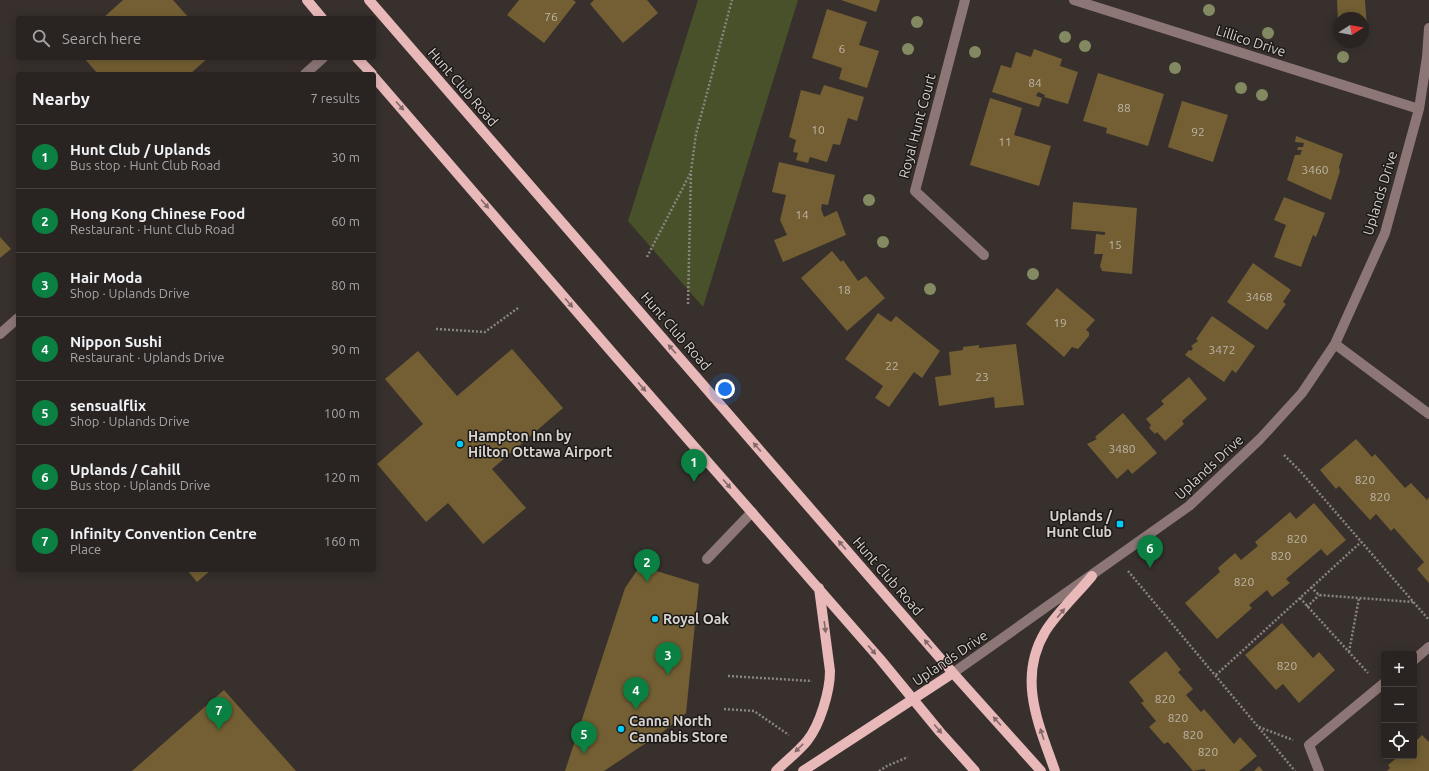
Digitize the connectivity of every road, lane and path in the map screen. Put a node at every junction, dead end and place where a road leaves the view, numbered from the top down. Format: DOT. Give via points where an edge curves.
graph roads {
  1 [pos="307,0"];
  2 [pos="369,0"];
  3 [pos="732,0"];
  4 [pos="965,0"];
  5 [pos="1074,0"];
  6 [pos="320,16"];
  7 [pos="1429,28"];
  8 [pos="321,60"];
  9 [pos="359,60"];
  10 [pos="307,72"];
  11 [pos="370,72"];
  12 [pos="376,79"];
  13 [pos="1419,109"];
  14 [pos="691,171"];
  15 [pos="984,255"];
  16 [pos="647,256"];
  17 [pos="688,304"];
  18 [pos="518,308"];
  19 [pos="16,320"];
  20 [pos="436,329"];
  21 [pos="0,334"];
  22 [pos="1335,344"];
  23 [pos="1429,414"];
  24 [pos="1284,456"];
  25 [pos="752,512"];
  26 [pos="1361,542"];
  27 [pos="1118,558"];
  28 [pos="707,559"];
  29 [pos="1092,576"];
  30 [pos="1311,587"];
  31 [pos="819,588"];
  32 [pos="1319,595"];
  33 [pos="1300,598"];
  34 [pos="1359,598"];
  35 [pos="1413,602"];
  36 [pos="1307,607"];
  37 [pos="1429,620"];
  38 [pos="1429,647"];
  39 [pos="1349,653"];
  40 [pos="1417,657"];
  41 [pos="953,673"];
  42 [pos="1216,675"];
  43 [pos="728,676"];
  44 [pos="812,681"];
  45 [pos="1381,684"];
  46 [pos="1381,686"];
  47 [pos="913,699"];
  48 [pos="724,709"];
  49 [pos="1259,727"];
  50 [pos="793,737"];
  51 [pos="1309,745"];
  52 [pos="908,757"];
  53 [pos="776,771"];
  54 [pos="803,771"];
  55 [pos="880,771"];
  56 [pos="975,771"];
  57 [pos="1041,771"];
  58 [pos="1055,771"];
  59 [pos="1295,771"];
  60 [pos="1319,771"];
  1 -- 6 [label="main road"];
  41 -- 2 [label="main road, Hunt Club Road, one-way"];
  3 -- 14 [label="path" via="696,134"];
  4 -- 15 [label="street, Royal Hunt Court" via="915,191"];
  5 -- 13 [label="street, Lillico Drive"];
  7 -- 13 [label="street, Uplands Drive"];
  8 -- 10 [label="street"];
  9 -- 11 [label="main road"];
  12 -- 25 [label="main road, one-way"];
  13 -- 22 [label="street, Uplands Drive" via="1385,233"];
  14 -- 16 [label="path"];
  14 -- 17 [label="path"];
  18 -- 20 [label="path" via="485,332"];
  19 -- 21 [label="street"];
  22 -- 23 [label="street"];
  22 -- 27 [label="street, Uplands Drive" via="1302,393 1260,439 1189,506"];
  24 -- 26 [label="path"];
  25 -- 28 [label="street"];
  25 -- 31 [label="main road"];
  26 -- 30 [label="path"];
  26 -- 35 [label="path"];
  27 -- 29 [label="street, Uplands Drive"];
  27 -- 42 [label="path"];
  29 -- 41 [label="street, Uplands Drive"];
  58 -- 29 [label="main road, one-way" via="1032,698 1034,663 1045,632"];
  30 -- 32 [label="path"];
  30 -- 33 [label="path"];
  31 -- 47 [label="main road, one-way"];
  31 -- 53 [label="main road, one-way" via="830,671 825,704 808,740"];
  32 -- 34 [label="path"];
  32 -- 36 [label="path"];
  33 -- 36 [label="path"];
  33 -- 42 [label="path"];
  34 -- 35 [label="path"];
  34 -- 39 [label="path"];
  35 -- 37 [label="path"];
  36 -- 39 [label="path"];
  38 -- 40 [label="street"];
  39 -- 45 [label="path"];
  41 -- 47 [label="main road, Uplands Drive"];
  57 -- 41 [label="main road, Hunt Club Road, one-way"];
  42 -- 49 [label="path"];
  43 -- 44 [label="path"];
  46 -- 51 [label="street"];
  47 -- 54 [label="main road, Uplands Drive"];
  47 -- 56 [label="main road, one-way"];
  48 -- 50 [label="path" via="754,711"];
  49 -- 51 [label="path"];
  49 -- 59 [label="path"];
  51 -- 60 [label="street"];
  52 -- 55 [label="path"];
}
